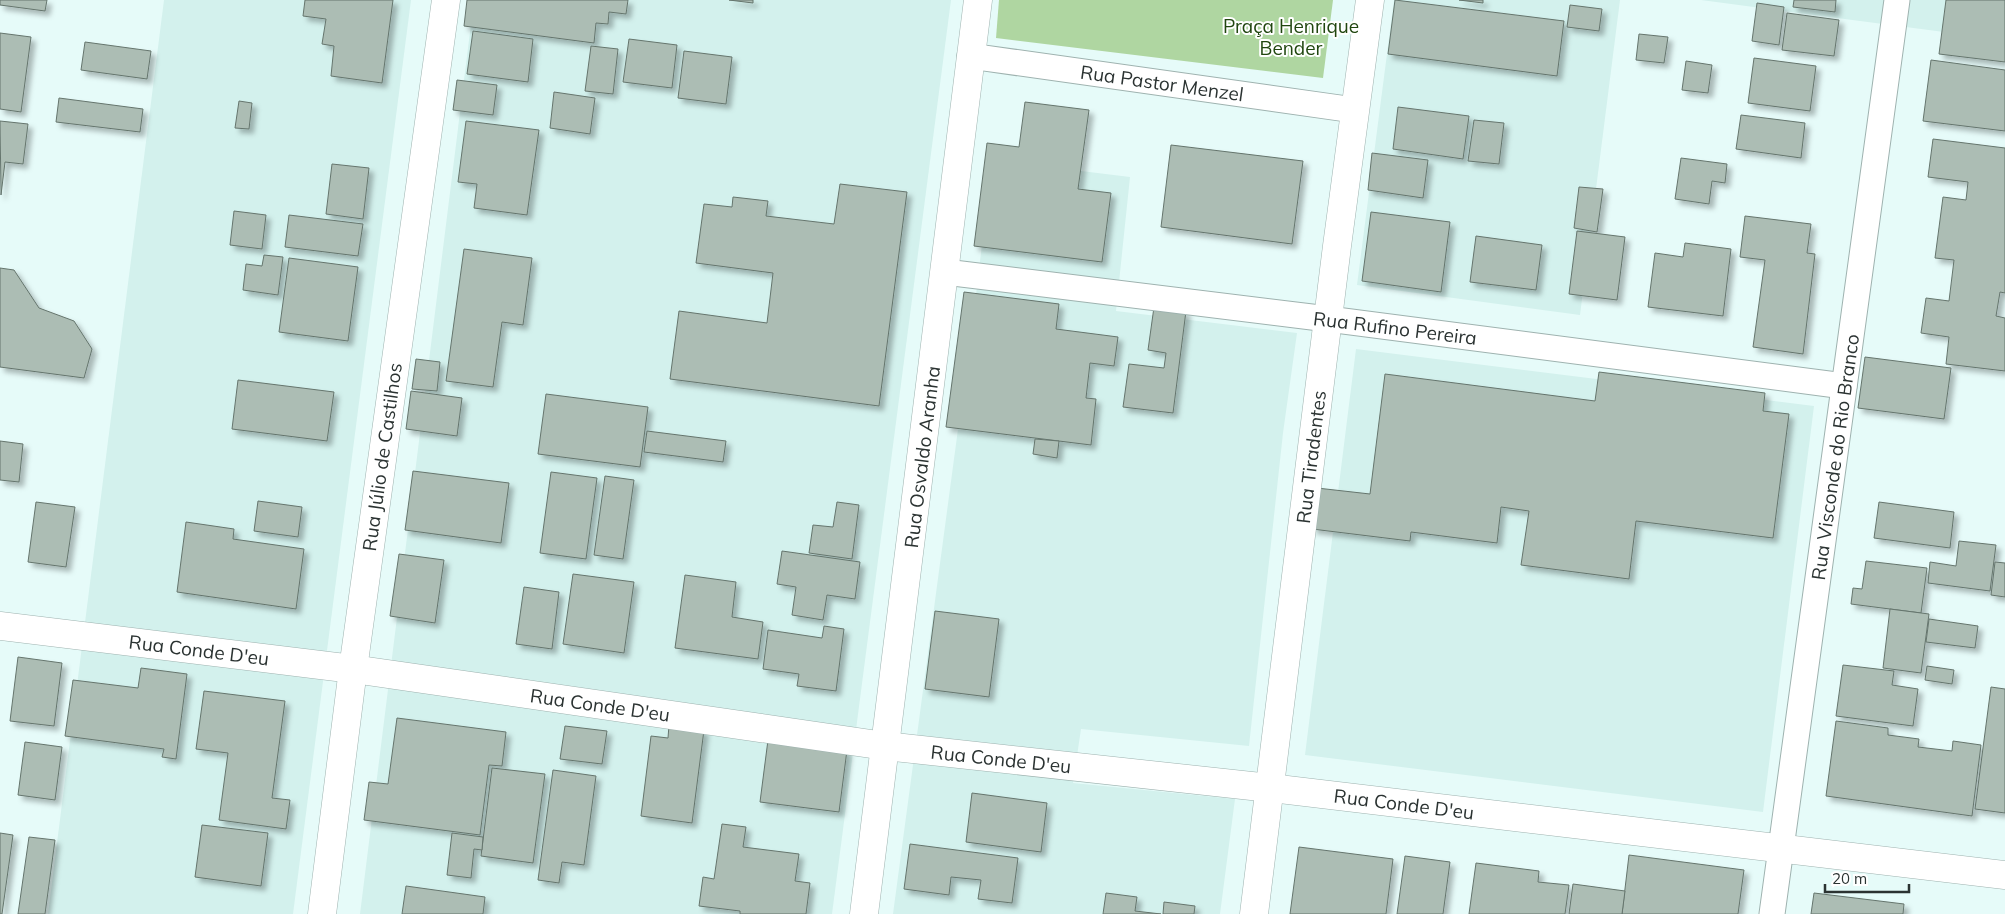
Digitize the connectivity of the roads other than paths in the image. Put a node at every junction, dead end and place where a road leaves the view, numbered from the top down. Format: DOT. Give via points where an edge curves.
graph roads {
  1 [pos="446,0"];
  2 [pos="978,0"];
  3 [pos="1370,0"];
  4 [pos="1897,0"];
  5 [pos="970,56"];
  6 [pos="1354,110"];
  7 [pos="945,272"];
  8 [pos="1328,319"];
  9 [pos="1844,386"];
  10 [pos="0,626"];
  11 [pos="353,669"];
  12 [pos="885,746"];
  13 [pos="1270,788"];
  14 [pos="1781,848"];
  15 [pos="2005,875"];
  16 [pos="322,914"];
  17 [pos="864,914"];
  18 [pos="1254,914"];
  19 [pos="1772,914"];
  1 -- 11 [label="street, Rua Júlio de Castilhos"];
  2 -- 5 [label="street, Rua Osvaldo Aranha"];
  3 -- 6 [label="street, Rua Tiradentes"];
  4 -- 9 [label="street, Rua Visconde do Rio Branco"];
  5 -- 6 [label="street, Rua Pastor Menzel"];
  5 -- 7 [label="street, Rua Osvaldo Aranha"];
  6 -- 8 [label="street, Rua Tiradentes"];
  7 -- 8 [label="street, Rua Rufino Pereira"];
  7 -- 12 [label="street, Rua Osvaldo Aranha"];
  8 -- 9 [label="street, Rua Rufino Pereira"];
  8 -- 13 [label="street, Rua Tiradentes"];
  9 -- 14 [label="street, Rua Visconde do Rio Branco"];
  10 -- 11 [label="street, Rua Conde D'eu"];
  11 -- 12 [label="street, Rua Conde D'eu"];
  11 -- 16 [label="street, Rua Júlio de Castilhos"];
  12 -- 13 [label="street, Rua Conde D'eu"];
  12 -- 17 [label="street, Rua Osvaldo Aranha"];
  13 -- 14 [label="street, Rua Conde D'eu"];
  13 -- 18 [label="street, Rua Tiradentes"];
  14 -- 15 [label="street, Rua Conde D'eu"];
  14 -- 19 [label="street, Rua Visconde do Rio Branco"];
}
